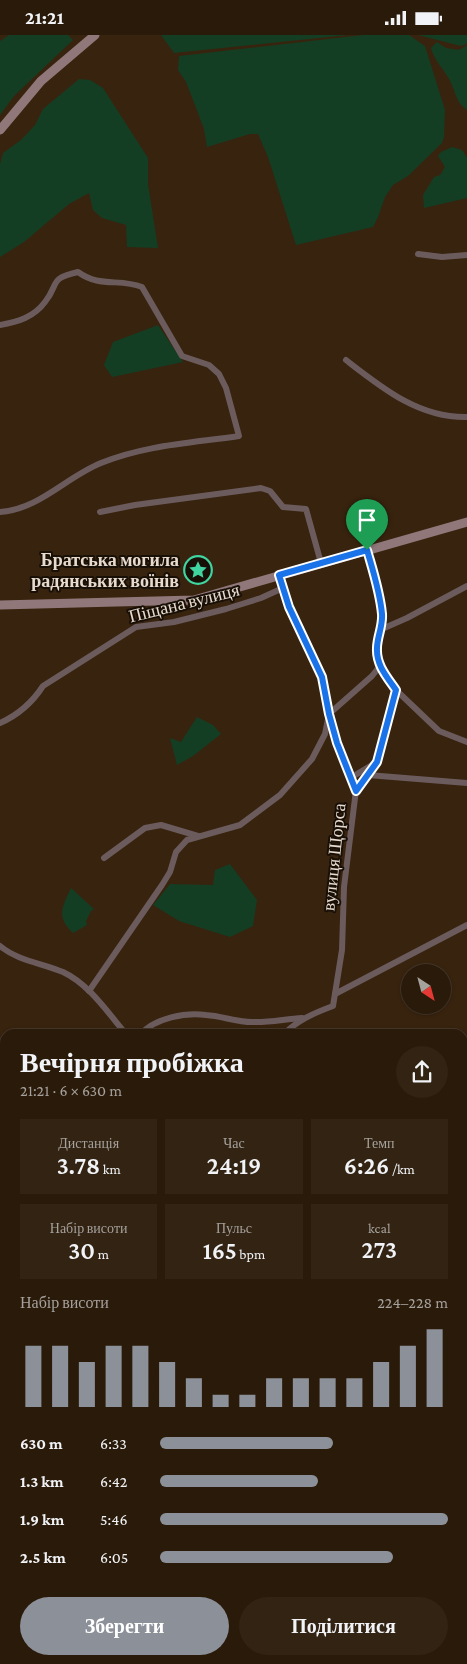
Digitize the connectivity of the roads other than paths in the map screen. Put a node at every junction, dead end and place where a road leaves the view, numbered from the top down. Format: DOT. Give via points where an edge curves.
graph roads {
  1 [pos="95,35"];
  2 [pos="0,130"];
  3 [pos="418,254"];
  4 [pos="467,255"];
  5 [pos="0,325"];
  6 [pos="346,360"];
  7 [pos="467,417"];
  8 [pos="0,512"];
  9 [pos="100,512"];
  10 [pos="467,522"];
  11 [pos="367,550"];
  12 [pos="320,563"];
  13 [pos="279,575"];
  14 [pos="467,585"];
  15 [pos="283,588"];
  16 [pos="0,605"];
  17 [pos="382,629"];
  18 [pos="380,666"];
  19 [pos="396,690"];
  20 [pos="329,714"];
  21 [pos="0,723"];
  22 [pos="467,742"];
  23 [pos="377,762"];
  24 [pos="368,775"];
  25 [pos="352,777"];
  26 [pos="467,783"];
  27 [pos="356,791"];
  28 [pos="198,836"];
  29 [pos="104,857"];
  30 [pos="467,925"];
  31 [pos="0,946"];
  32 [pos="89,991"];
  33 [pos="335,994"];
  34 [pos="305,1017"];
  35 [pos="122,1029"];
  36 [pos="149,1029"];
  37 [pos="290,1029"];
  1 -- 2 [label="street" via="41,81"];
  3 -- 4 [label="street" via="442,257"];
  5 -- 8 [label="street" via="26,319 47,300 55,281 66,274 78,271 95,282 133,283 142,287 182,356 209,365 219,374 239,436 148,448 101,463 32,505"];
  6 -- 7 [label="street" via="372,380 424,411"];
  9 -- 12 [label="street" via="261,488 270,491 283,507 306,509"];
  10 -- 11 [label="street"];
  11 -- 12 [label="street"];
  11 -- 17 [label="street" via="378,585"];
  12 -- 13 [label="street"];
  13 -- 15 [label="street, вулиця Щорса"];
  13 -- 16 [label="street" via="194,600"];
  14 -- 17 [label="street" via="407,619"];
  15 -- 20 [label="street, вулиця Щорса" via="322,677"];
  15 -- 21 [label="street, Піщана вулиця" via="226,609 174,622 136,627 43,687 13,718"];
  17 -- 18 [label="street" via="376,648"];
  18 -- 19 [label="street"];
  18 -- 20 [label="street"];
  19 -- 22 [label="street" via="439,731"];
  19 -- 23 [label="street"];
  20 -- 25 [label="street, вулиця Щорса"];
  20 -- 28 [label="street" via="325,734 312,759 280,795 240,825"];
  23 -- 24 [label="street"];
  23 -- 25 [label="street"];
  24 -- 26 [label="street"];
  24 -- 27 [label="street"];
  25 -- 27 [label="street, вулиця Щорса"];
  27 -- 33 [label="street, вулиця Щорса" via="348,842 342,950"];
  28 -- 29 [label="street" via="161,825 145,828"];
  28 -- 32 [label="street" via="187,840 176,852 162,885"];
  30 -- 33 [label="street"];
  31 -- 32 [label="street" via="10,954 65,973"];
  32 -- 35 [label="street"];
  33 -- 34 [label="street" via="333,1006"];
  34 -- 36 [label="street" via="255,1023 186,1015 161,1021"];
  34 -- 37 [label="street"];
}
